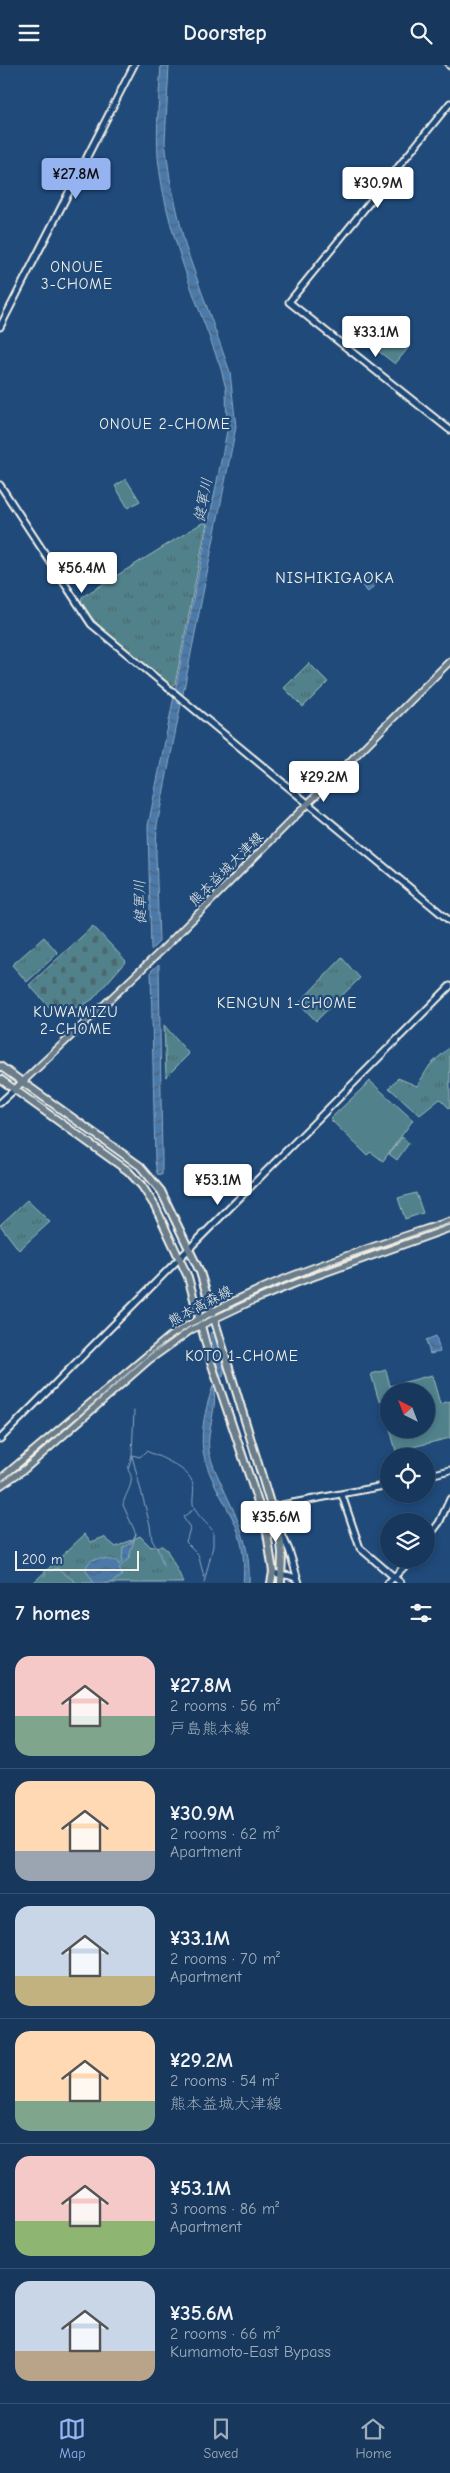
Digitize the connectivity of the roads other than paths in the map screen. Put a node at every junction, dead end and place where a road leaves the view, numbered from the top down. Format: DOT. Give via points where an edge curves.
graph roads {
  1 [pos="134,65"];
  2 [pos="450,103"];
  3 [pos="0,327"];
  4 [pos="450,431"];
  5 [pos="0,485"];
  6 [pos="450,661"];
  7 [pos="310,804"];
  8 [pos="450,921"];
  9 [pos="450,986"];
  10 [pos="0,1065"];
  11 [pos="0,1079"];
  12 [pos="23,1082"];
  13 [pos="14,1090"];
  14 [pos="0,1103"];
  15 [pos="450,1221"];
  16 [pos="450,1228"];
  17 [pos="190,1248"];
  18 [pos="180,1259"];
  19 [pos="213,1314"];
  20 [pos="200,1317"];
  21 [pos="202,1325"];
  22 [pos="0,1439"];
  23 [pos="450,1471"];
  24 [pos="435,1474"];
  25 [pos="0,1479"];
  26 [pos="0,1486"];
  27 [pos="380,1487"];
  28 [pos="342,1495"];
  29 [pos="450,1499"];
  30 [pos="271,1507"];
  31 [pos="276,1523"];
  32 [pos="435,1528"];
  33 [pos="402,1568"];
  34 [pos="273,1572"];
  35 [pos="283,1575"];
  36 [pos="393,1577"];
  37 [pos="271,1583"];
  38 [pos="281,1583"];
  39 [pos="299,1583"];
  40 [pos="388,1583"];
  41 [pos="400,1583"];
  1 -- 3 [label="street"];
  2 -- 4 [label="street" via="289,302"];
  5 -- 7 [label="street" via="91,624"];
  6 -- 7 [label="main road, 熊本益城大津線"];
  7 -- 8 [label="street"];
  7 -- 12 [label="main road, 熊本益城大津線"];
  9 -- 17 [label="street"];
  10 -- 12 [label="highway"];
  11 -- 13 [label="highway"];
  12 -- 13 [label="main road, 熊本益城大津線"];
  12 -- 17 [label="highway" via="147,1173 161,1191"];
  13 -- 14 [label="street"];
  13 -- 18 [label="highway" via="128,1171 155,1206"];
  15 -- 19 [label="main road, 熊本高森線" via="325,1263"];
  16 -- 19 [label="main road, 熊本高森線"];
  17 -- 18 [label="street"];
  17 -- 19 [label="highway"];
  18 -- 20 [label="highway"];
  18 -- 22 [label="street"];
  19 -- 20 [label="main road, 熊本高森線"];
  19 -- 21 [label="main road, 熊本高森線"];
  19 -- 30 [label="highway"];
  20 -- 21 [label="highway"];
  20 -- 25 [label="main road, 熊本高森線" via="162,1342"];
  21 -- 26 [label="main road, 熊本高森線" via="149,1360 25,1469"];
  21 -- 34 [label="highway" via="210,1359 266,1526"];
  23 -- 24 [label="street"];
  27 -- 28 [label="street"];
  28 -- 30 [label="street"];
  28 -- 36 [label="street" via="360,1547"];
  29 -- 32 [label="street"];
  30 -- 31 [label="highway"];
  31 -- 35 [label="highway"];
  31 -- 39 [label="street"];
  33 -- 36 [label="street"];
  34 -- 35 [label="street"];
  34 -- 37 [label="highway"];
  35 -- 38 [label="highway"];
  35 -- 39 [label="street" via="295,1577"];
  36 -- 40 [label="street"];
  36 -- 41 [label="street"];
}
